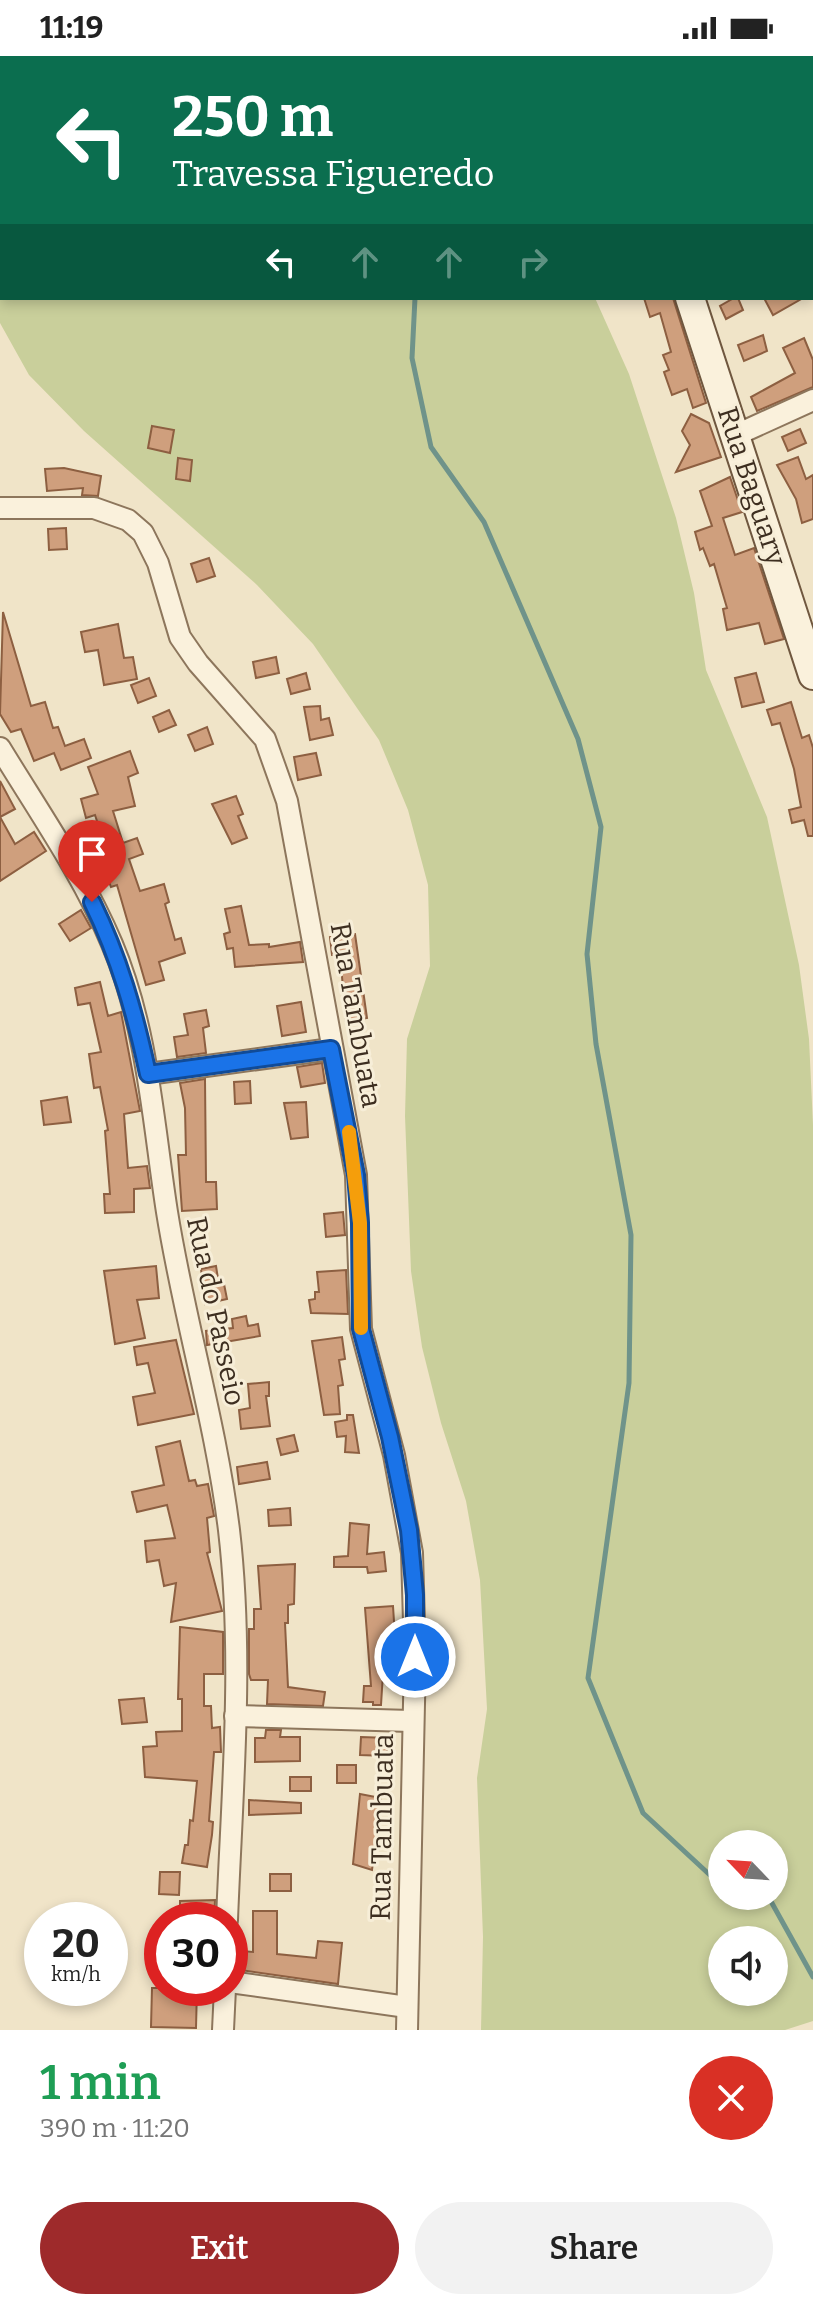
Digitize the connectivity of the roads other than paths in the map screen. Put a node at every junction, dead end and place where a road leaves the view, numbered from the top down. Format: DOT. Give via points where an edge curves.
graph roads {
  1 [pos="691,300"];
  2 [pos="813,400"];
  3 [pos="736,435"];
  4 [pos="0,508"];
  5 [pos="812,669"];
  6 [pos="0,748"];
  7 [pos="331,1049"];
  8 [pos="148,1074"];
  9 [pos="235,1716"];
  10 [pos="411,1721"];
  11 [pos="228,1902"];
  12 [pos="248,1985"];
  13 [pos="224,2006"];
  14 [pos="407,2007"];
  15 [pos="223,2030"];
  16 [pos="407,2030"];
  1 -- 3 [label="street, Rua Baguary"];
  2 -- 3 [label="street"];
  3 -- 5 [label="street, Rua Baguary"];
  4 -- 7 [label="street, Rua Tambuata" via="94,508 128,520 143,533 158,563 180,637 253,723 278,769 299,852"];
  6 -- 8 [label="street, Rua do Passeio" via="81,880 113,945"];
  7 -- 8 [label="street"];
  7 -- 10 [label="street, Rua Tambuata" via="356,1175 361,1329 397,1468 412,1553"];
  8 -- 9 [label="street, Rua do Passeio" via="167,1214 229,1531"];
  9 -- 10 [label="street"];
  9 -- 11 [label="street, Rua do Passeio"];
  10 -- 14 [label="street, Rua Tambuata"];
  12 -- 14 [label="street"];
  13 -- 15 [label="street"];
  14 -- 16 [label="street, Rua Tambuata"];
}
